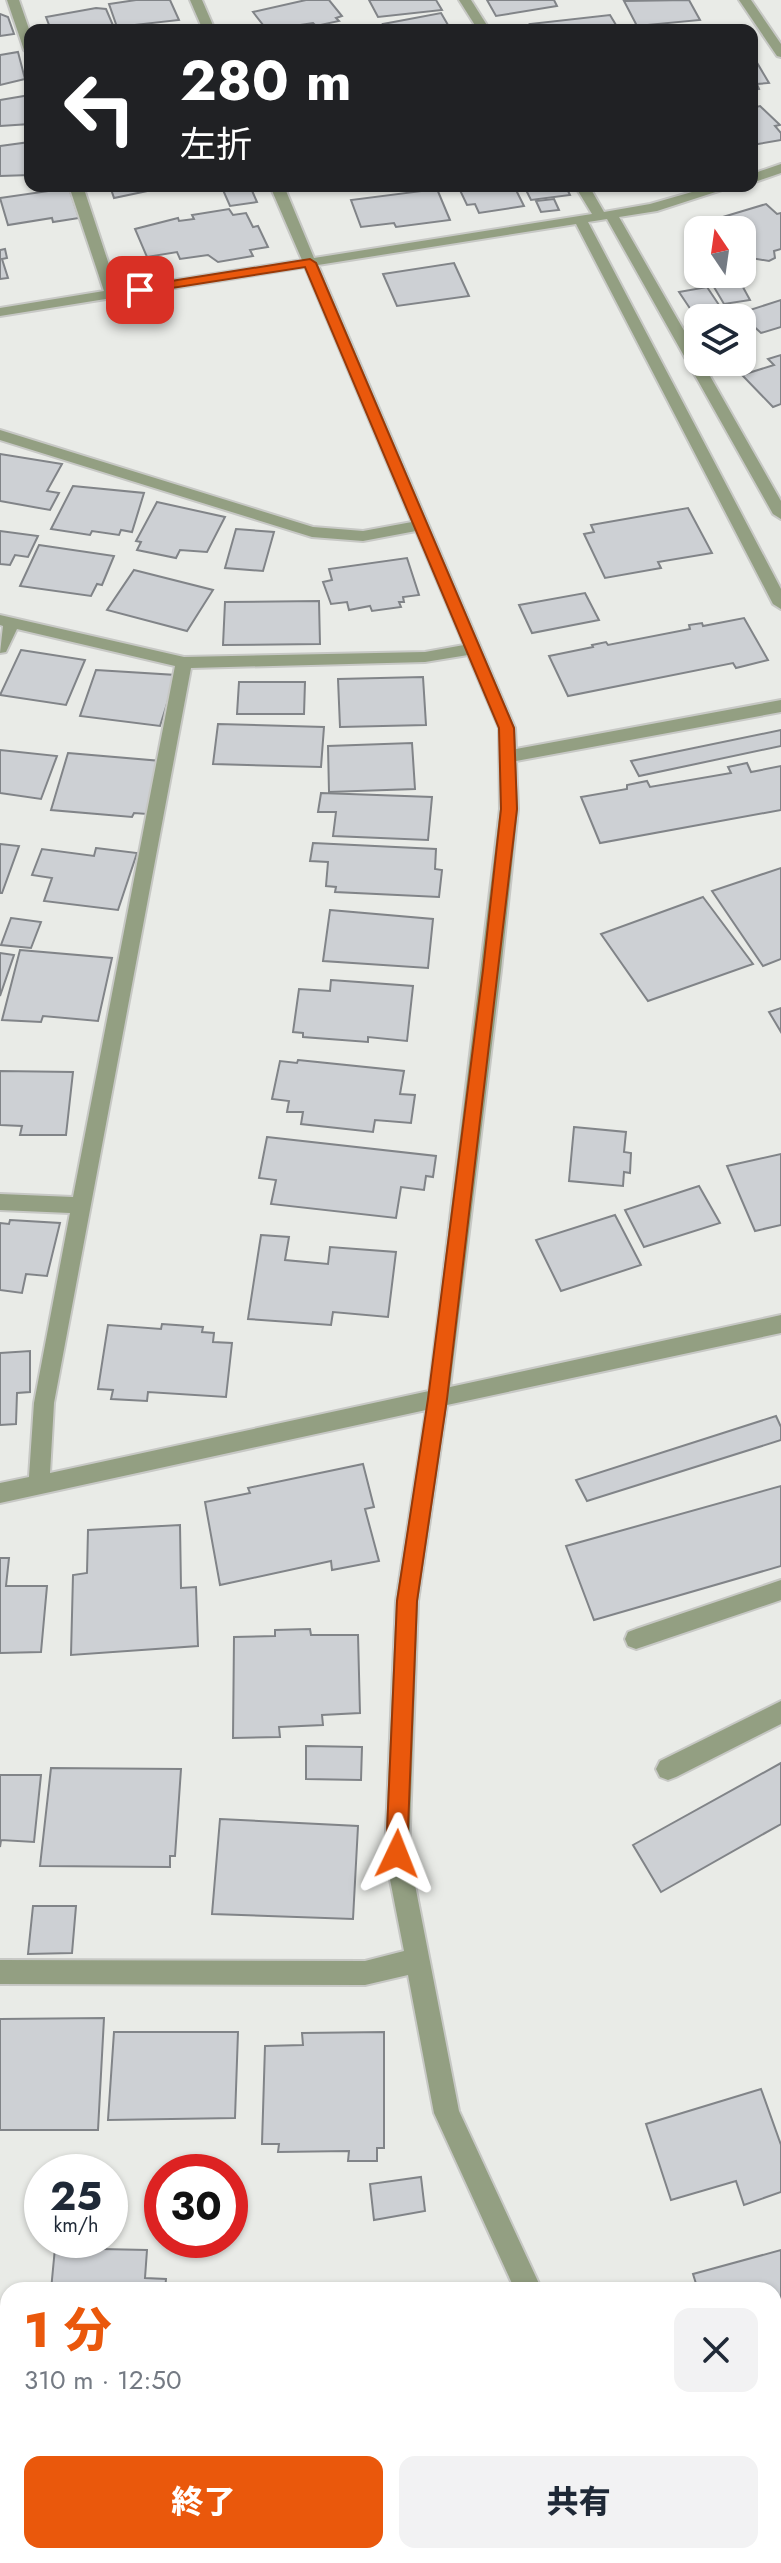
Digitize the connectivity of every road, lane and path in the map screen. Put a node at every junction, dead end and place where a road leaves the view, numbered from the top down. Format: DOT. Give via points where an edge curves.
graph roads {
  1 [pos="13,0"];
  2 [pos="196,0"];
  3 [pos="465,0"];
  4 [pos="745,0"];
  5 [pos="0,3"];
  6 [pos="206,24"];
  7 [pos="480,24"];
  8 [pos="24,32"];
  9 [pos="781,53"];
  10 [pos="781,168"];
  11 [pos="758,177"];
  12 [pos="78,192"];
  13 [pos="280,192"];
  14 [pos="587,192"];
  15 [pos="707,192"];
  16 [pos="606,215"];
  17 [pos="580,219"];
  18 [pos="310,263"];
  19 [pos="112,294"];
  20 [pos="0,312"];
  21 [pos="0,435"];
  22 [pos="781,514"];
  23 [pos="422,525"];
  24 [pos="781,604"];
  25 [pos="6,622"];
  26 [pos="0,648"];
  27 [pos="472,649"];
  28 [pos="184,663"];
  29 [pos="781,706"];
  30 [pos="507,757"];
  31 [pos="0,1202"];
  32 [pos="82,1205"];
  33 [pos="781,1324"];
  34 [pos="438,1399"];
  35 [pos="39,1485"];
  36 [pos="0,1493"];
  37 [pos="781,1590"];
  38 [pos="636,1639"];
  39 [pos="781,1712"];
  40 [pos="668,1769"];
  41 [pos="418,1960"];
  42 [pos="0,1972"];
  43 [pos="525,2282"];
  1 -- 5 [label="street"];
  1 -- 8 [label="street"];
  2 -- 6 [label="street"];
  3 -- 7 [label="street"];
  4 -- 9 [label="street"];
  10 -- 11 [label="street"];
  12 -- 19 [label="street"];
  13 -- 18 [label="street"];
  14 -- 16 [label="street"];
  15 -- 16 [label="street"];
  16 -- 17 [label="street"];
  16 -- 22 [label="street"];
  17 -- 18 [label="street"];
  17 -- 24 [label="street"];
  18 -- 19 [label="street"];
  18 -- 23 [label="street"];
  19 -- 20 [label="street"];
  21 -- 23 [label="street" via="312,532 363,536"];
  23 -- 27 [label="street"];
  25 -- 26 [label="street"];
  25 -- 28 [label="street"];
  27 -- 28 [label="street" via="425,657"];
  27 -- 30 [label="street" via="507,728"];
  28 -- 32 [label="street"];
  29 -- 30 [label="street"];
  30 -- 34 [label="street" via="509,809"];
  31 -- 32 [label="street"];
  32 -- 35 [label="street" via="44,1403"];
  33 -- 34 [label="street"];
  34 -- 35 [label="street"];
  34 -- 41 [label="street" via="407,1601 397,1854"];
  35 -- 36 [label="street"];
  37 -- 38 [label="street"];
  39 -- 40 [label="street"];
  41 -- 42 [label="street" via="365,1973"];
  41 -- 43 [label="street" via="447,2113"];
}
